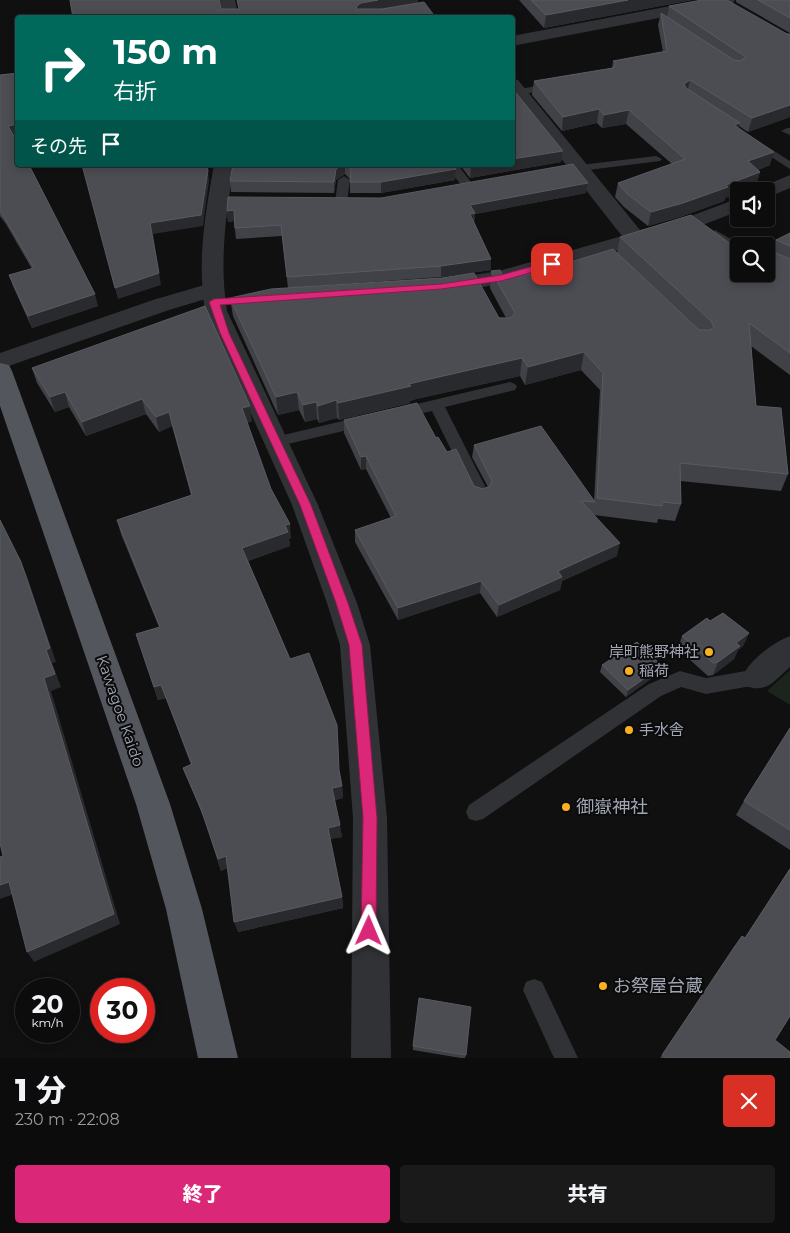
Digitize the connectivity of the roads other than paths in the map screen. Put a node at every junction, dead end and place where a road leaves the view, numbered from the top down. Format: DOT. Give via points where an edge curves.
graph roads {
  1 [pos="227,0"];
  2 [pos="725,3"];
  3 [pos="230,15"];
  4 [pos="515,41"];
  5 [pos="568,84"];
  6 [pos="516,88"];
  7 [pos="743,134"];
  8 [pos="656,160"];
  9 [pos="790,166"];
  10 [pos="224,167"];
  11 [pos="454,167"];
  12 [pos="573,168"];
  13 [pos="344,180"];
  14 [pos="790,181"];
  15 [pos="468,186"];
  16 [pos="775,188"];
  17 [pos="342,202"];
  18 [pos="730,208"];
  19 [pos="698,220"];
  20 [pos="636,238"];
  21 [pos="730,244"];
  22 [pos="423,288"];
  23 [pos="221,297"];
  24 [pos="0,361"];
  25 [pos="0,371"];
  26 [pos="510,387"];
  27 [pos="436,404"];
  28 [pos="275,442"];
  29 [pos="481,494"];
  30 [pos="790,649"];
  31 [pos="757,678"];
  32 [pos="476,812"];
  33 [pos="534,990"];
  34 [pos="218,1058"];
  35 [pos="371,1058"];
  36 [pos="566,1058"];
  1 -- 3 [label="street"];
  2 -- 4 [label="street" via="656,18"];
  5 -- 6 [label="lane"];
  6 -- 12 [label="street"];
  7 -- 9 [label="lane"];
  8 -- 12 [label="lane"];
  10 -- 23 [label="street" via="228,201 212,259"];
  11 -- 15 [label="lane"];
  12 -- 20 [label="street"];
  13 -- 17 [label="lane"];
  14 -- 16 [label="street"];
  18 -- 19 [label="street"];
  19 -- 20 [label="street"];
  19 -- 21 [label="lane"];
  20 -- 22 [label="street" via="606,253 479,286"];
  23 -- 24 [label="street" via="161,305"];
  23 -- 28 [label="street" via="225,333"];
  25 -- 34 [label="highway, Kawagoe Kaido" via="153,804 184,908"];
  26 -- 27 [label="lane"];
  27 -- 28 [label="lane"];
  27 -- 29 [label="lane"];
  28 -- 35 [label="street" via="305,505 355,645 370,818"];
  30 -- 31 [label="street"];
  31 -- 32 [label="lane" via="706,686 680,679 655,690"];
  33 -- 36 [label="lane"];
}
